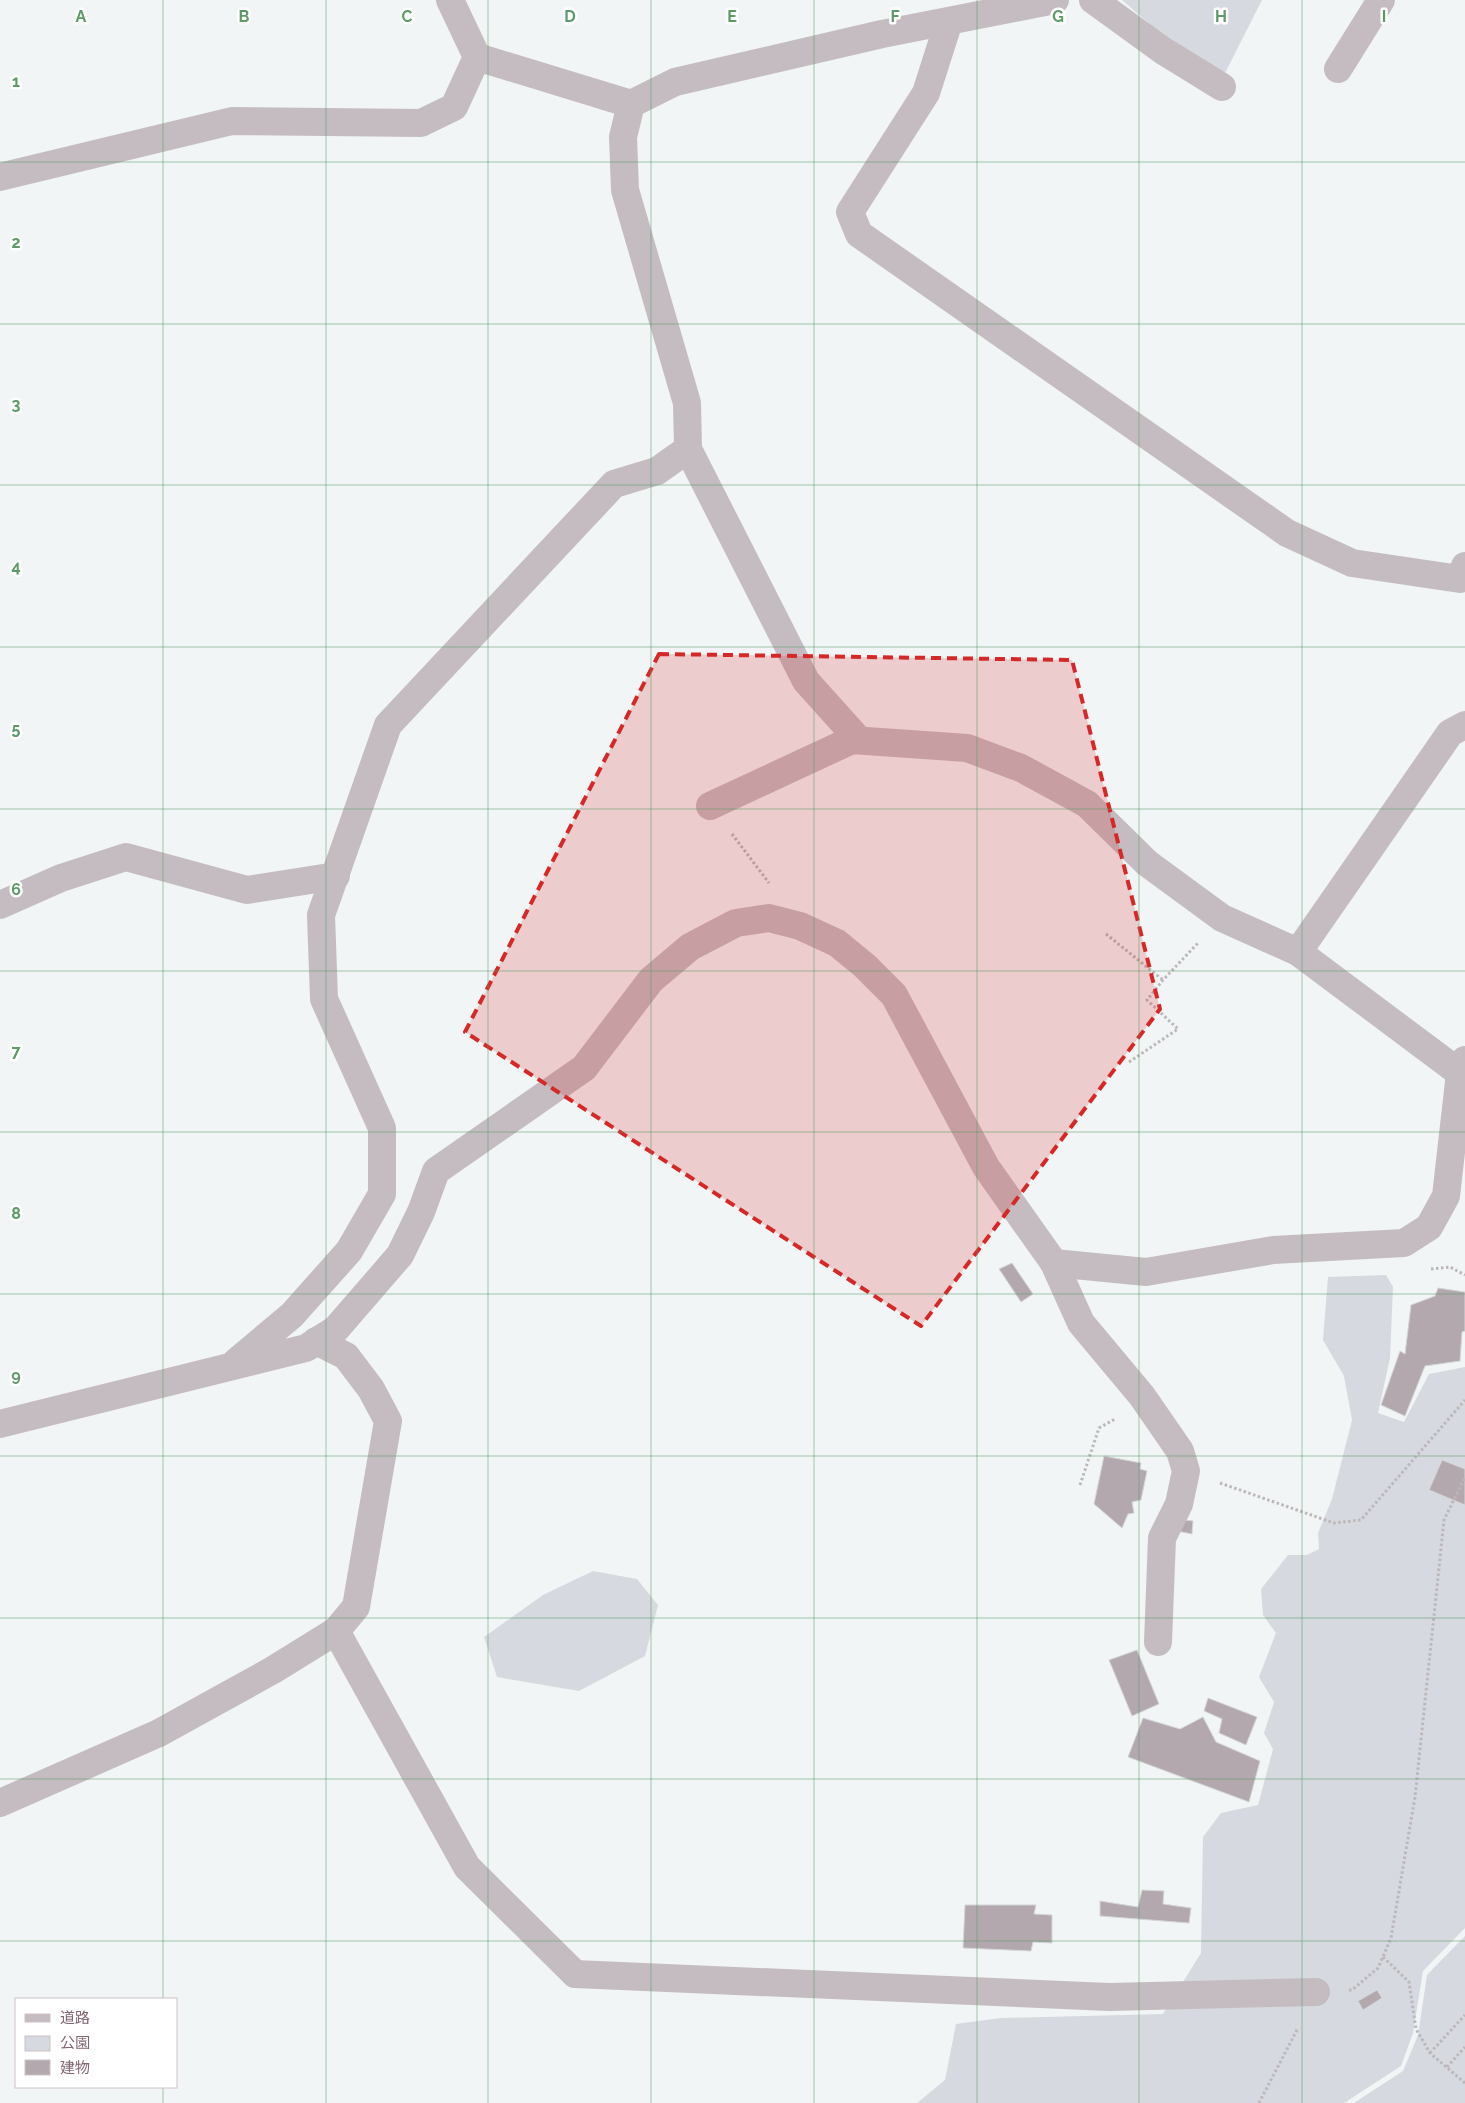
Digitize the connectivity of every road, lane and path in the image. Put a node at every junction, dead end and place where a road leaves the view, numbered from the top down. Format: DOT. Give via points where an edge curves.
graph roads {
  1 [pos="450,0"];
  2 [pos="1056,0"];
  3 [pos="1093,0"];
  4 [pos="1381,0"];
  5 [pos="949,21"];
  6 [pos="477,57"];
  7 [pos="1338,69"];
  8 [pos="1222,87"];
  9 [pos="631,104"];
  10 [pos="0,177"];
  11 [pos="688,450"];
  12 [pos="1462,572"];
  13 [pos="1465,724"];
  14 [pos="859,740"];
  15 [pos="710,806"];
  16 [pos="336,876"];
  17 [pos="0,906"];
  18 [pos="1222,918"];
  19 [pos="786,922"];
  20 [pos="1106,934"];
  21 [pos="1298,952"];
  22 [pos="1162,980"];
  23 [pos="1129,1062"];
  24 [pos="1463,1066"];
  25 [pos="1054,1263"];
  26 [pos="316,1341"];
  27 [pos="232,1366"];
  28 [pos="1145,1400"];
  29 [pos="1465,1400"];
  30 [pos="0,1424"];
  31 [pos="1183,1461"];
  32 [pos="1465,1476"];
  33 [pos="1080,1485"];
  34 [pos="336,1631"];
  35 [pos="1158,1642"];
  36 [pos="0,1803"];
  37 [pos="1383,1957"];
  38 [pos="1316,1992"];
  39 [pos="1465,2015"];
  40 [pos="1465,2047"];
  41 [pos="1430,2053"];
  42 [pos="1447,2067"];
  43 [pos="1465,2083"];
  44 [pos="1259,2103"];
  1 -- 6 [label="street"];
  2 -- 5 [label="street"];
  3 -- 8 [label="street" via="1162,50"];
  4 -- 7 [label="street"];
  5 -- 9 [label="street" via="675,82"];
  5 -- 12 [label="street" via="926,93 850,212 859,234 1287,533 1352,563"];
  6 -- 9 [label="street"];
  6 -- 10 [label="street" via="454,107 422,123 232,121"];
  9 -- 11 [label="street" via="623,137 625,190 687,403"];
  11 -- 14 [label="street" via="806,681"];
  11 -- 16 [label="street" via="657,471 614,484 388,725"];
  13 -- 21 [label="street" via="1450,732"];
  14 -- 15 [label="street" via="852,740"];
  14 -- 18 [label="street" via="967,748 1021,768 1087,804 1147,863"];
  15 -- 19 [label="path" via="778,894"];
  16 -- 17 [label="street" via="247,890 126,857 61,878"];
  16 -- 27 [label="street" via="321,915 324,999 382,1128 382,1194 349,1251 292,1315"];
  18 -- 21 [label="street"];
  18 -- 22 [label="path"];
  19 -- 25 [label="street" via="837,943 894,995 986,1167"];
  19 -- 26 [label="street" via="769,918 736,923 690,947 651,980 584,1068 436,1171 400,1255 336,1329"];
  20 -- 22 [label="path"];
  21 -- 24 [label="street"];
  22 -- 23 [label="path" via="1147,1000 1178,1029"];
  24 -- 25 [label="street" via="1446,1196 1429,1226 1404,1243 1273,1250 1146,1272"];
  25 -- 28 [label="street" via="1081,1323"];
  26 -- 27 [label="street" via="306,1348"];
  26 -- 34 [label="street" via="346,1356 371,1389 388,1421 356,1607"];
  27 -- 30 [label="street"];
  28 -- 31 [label="street"];
  28 -- 33 [label="path" via="1099,1428"];
  29 -- 31 [label="path" via="1361,1520 1334,1523"];
  31 -- 35 [label="street" via="1179,1504 1162,1538"];
  32 -- 37 [label="path" via="1444,1520 1415,1797 1392,1938"];
  34 -- 36 [label="street" via="159,1733"];
  34 -- 38 [label="street" via="467,1867 575,1974 1109,1997"];
  37 -- 38 [label="path" via="1378,1968 1352,1990"];
  37 -- 41 [label="path" via="1409,1982 1416,2029"];
  38 -- 44 [label="path"];
  39 -- 41 [label="path"];
  40 -- 42 [label="path"];
  41 -- 42 [label="path"];
  42 -- 43 [label="path"];
}
